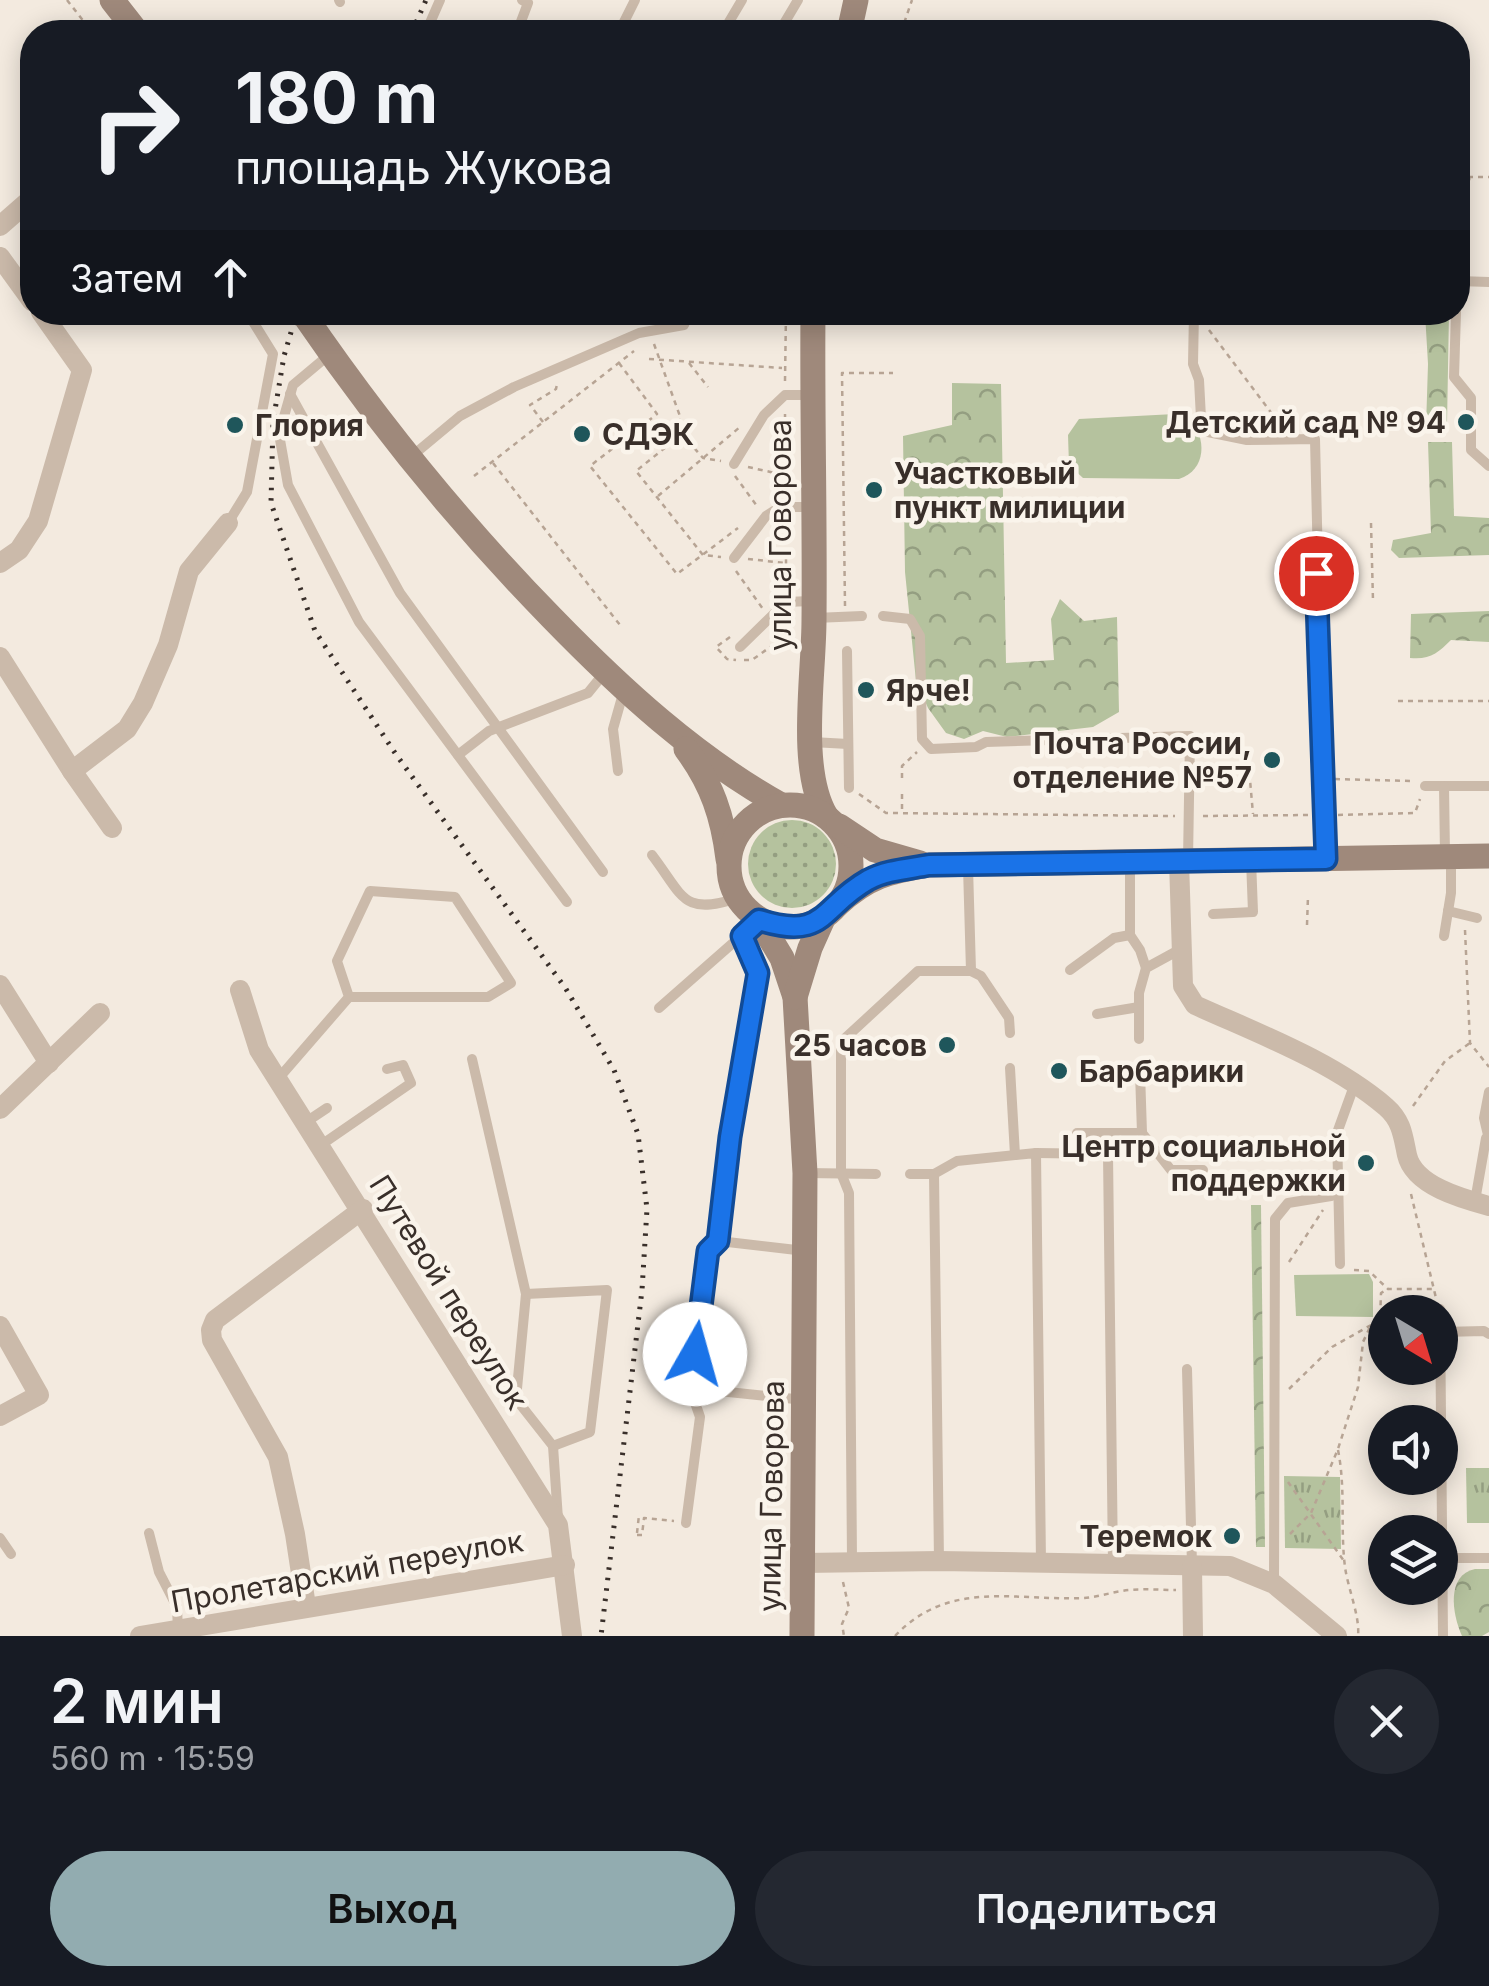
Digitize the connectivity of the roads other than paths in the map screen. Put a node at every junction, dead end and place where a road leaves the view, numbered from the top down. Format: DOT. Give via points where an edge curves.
graph roads {
  1 [pos="112,0"];
  2 [pos="128,20"];
  3 [pos="20,208"];
  4 [pos="0,226"];
  5 [pos="0,257"];
  6 [pos="20,284"];
  7 [pos="49,325"];
  8 [pos="255,325"];
  9 [pos="311,325"];
  10 [pos="684,325"];
  11 [pos="814,325"];
  12 [pos="1194,325"];
  13 [pos="1456,325"];
  14 [pos="330,354"];
  15 [pos="290,394"];
  16 [pos="812,395"];
  17 [pos="408,459"];
  18 [pos="729,463"];
  19 [pos="1489,466"];
  20 [pos="813,507"];
  21 [pos="228,523"];
  22 [pos="730,558"];
  23 [pos="0,563"];
  24 [pos="814,610"];
  25 [pos="862,616"];
  26 [pos="882,616"];
  27 [pos="740,646"];
  28 [pos="847,651"];
  29 [pos="0,656"];
  30 [pos="615,680"];
  31 [pos="499,728"];
  32 [pos="670,730"];
  33 [pos="848,744"];
  34 [pos="810,749"];
  35 [pos="458,755"];
  36 [pos="72,771"];
  37 [pos="618,771"];
  38 [pos="1424,786"];
  39 [pos="1444,786"];
  40 [pos="1489,786"];
  41 [pos="849,788"];
  42 [pos="781,806"];
  43 [pos="830,820"];
  44 [pos="112,828"];
  45 [pos="652,855"];
  46 [pos="1489,856"];
  47 [pos="1448,858"];
  48 [pos="1326,859"];
  49 [pos="1251,860"];
  50 [pos="1184,861"];
  51 [pos="1130,862"];
  52 [pos="729,864"];
  53 [pos="968,864"];
  54 [pos="929,865"];
  55 [pos="603,872"];
  56 [pos="738,898"];
  57 [pos="567,902"];
  58 [pos="1448,911"];
  59 [pos="830,912"];
  60 [pos="1212,914"];
  61 [pos="1471,916"];
  62 [pos="750,928"];
  63 [pos="1130,936"];
  64 [pos="1444,936"];
  65 [pos="1179,950"];
  66 [pos="1146,968"];
  67 [pos="1070,970"];
  68 [pos="970,971"];
  69 [pos="0,984"];
  70 [pos="240,990"];
  71 [pos="349,997"];
  72 [pos="795,997"];
  73 [pos="1139,1007"];
  74 [pos="659,1008"];
  75 [pos="100,1013"];
  76 [pos="1097,1014"];
  77 [pos="1010,1033"];
  78 [pos="1140,1039"];
  79 [pos="472,1058"];
  80 [pos="49,1063"];
  81 [pos="1010,1068"];
  82 [pos="386,1069"];
  83 [pos="1140,1072"];
  84 [pos="278,1079"];
  85 [pos="1354,1086"];
  86 [pos="1489,1092"];
  87 [pos="327,1108"];
  88 [pos="0,1109"];
  89 [pos="306,1122"];
  90 [pos="1077,1133"];
  91 [pos="1142,1134"];
  92 [pos="1488,1138"];
  93 [pos="321,1146"];
  94 [pos="1036,1153"];
  95 [pos="1015,1155"];
  96 [pos="1203,1170"];
  97 [pos="805,1173"];
  98 [pos="841,1174"];
  99 [pos="876,1174"];
  100 [pos="910,1174"];
  101 [pos="934,1174"];
  102 [pos="1334,1194"];
  103 [pos="1482,1204"];
  104 [pos="363,1210"];
  105 [pos="718,1241"];
  106 [pos="806,1251"];
  107 [pos="1345,1267"];
  108 [pos="526,1294"];
  109 [pos="0,1326"];
  110 [pos="1458,1331"];
  111 [pos="1489,1334"];
  112 [pos="1186,1369"];
  113 [pos="1442,1385"];
  114 [pos="690,1388"];
  115 [pos="806,1400"];
  116 [pos="0,1416"];
  117 [pos="553,1446"];
  118 [pos="1442,1515"];
  119 [pos="686,1523"];
  120 [pos="558,1525"];
  121 [pos="149,1533"];
  122 [pos="0,1538"];
  123 [pos="11,1554"];
  124 [pos="1458,1558"];
  125 [pos="1489,1558"];
  126 [pos="847,1560"];
  127 [pos="939,1560"];
  128 [pos="804,1562"];
  129 [pos="1041,1564"];
  130 [pos="1113,1565"];
  131 [pos="564,1566"];
  132 [pos="1192,1567"];
  133 [pos="1274,1584"];
  134 [pos="1443,1605"];
  135 [pos="306,1606"];
  136 [pos="177,1633"];
  137 [pos="140,1636"];
  138 [pos="572,1636"];
  139 [pos="802,1636"];
  140 [pos="1192,1636"];
  141 [pos="1337,1636"];
  142 [pos="1443,1636"];
  1 -- 2 [label="main road"];
  3 -- 4 [label="street"];
  5 -- 6 [label="street"];
  7 -- 23 [label="street" via="82,370 38,521 19,550"];
  8 -- 21 [label="lane" via="273,354 246,492"];
  9 -- 14 [label="main road"];
  10 -- 17 [label="lane" via="639,334 487,402"];
  11 -- 16 [label="main road, улица Говорова"];
  12 -- 48 [label="lane" via="1200,418 1208,432 1246,440 1315,439"];
  13 -- 19 [label="lane" via="1454,378 1471,398 1470,450"];
  14 -- 15 [label="lane"];
  14 -- 17 [label="main road"];
  15 -- 31 [label="lane" via="400,593"];
  15 -- 35 [label="lane" via="279,434 288,485 359,622"];
  16 -- 18 [label="lane" via="785,395"];
  16 -- 20 [label="main road, улица Говорова"];
  17 -- 30 [label="main road"];
  20 -- 22 [label="lane" via="783,502"];
  20 -- 24 [label="main road, улица Говорова"];
  21 -- 36 [label="street" via="189,571 143,703 127,728"];
  24 -- 25 [label="lane"];
  24 -- 27 [label="lane" via="786,602"];
  24 -- 34 [label="main road, улица Говорова"];
  26 -- 50 [label="lane" via="910,619 920,636 922,739 932,748 1190,736"];
  28 -- 33 [label="lane"];
  29 -- 36 [label="street"];
  30 -- 31 [label="lane"];
  30 -- 32 [label="main road"];
  30 -- 37 [label="lane"];
  31 -- 35 [label="lane"];
  31 -- 55 [label="lane"];
  32 -- 42 [label="main road"];
  32 -- 52 [label="main road" via="712,788"];
  33 -- 34 [label="lane"];
  33 -- 41 [label="lane"];
  34 -- 42 [label="main road" via="794,792"];
  34 -- 43 [label="main road" via="814,794"];
  35 -- 57 [label="lane"];
  36 -- 44 [label="street"];
  38 -- 39 [label="lane"];
  39 -- 40 [label="lane"];
  39 -- 47 [label="lane"];
  42 -- 43 [label="main road" via="812,808"];
  42 -- 52 [label="main road" via="744,826"];
  43 -- 54 [label="main road" via="875,850"];
  43 -- 59 [label="main road" via="845,839 852,866"];
  45 -- 56 [label="lane" via="696,906"];
  46 -- 47 [label="main road"];
  47 -- 48 [label="main road"];
  47 -- 58 [label="lane"];
  48 -- 49 [label="main road"];
  49 -- 50 [label="main road"];
  49 -- 60 [label="lane" via="1254,912"];
  50 -- 51 [label="main road"];
  50 -- 65 [label="street"];
  51 -- 53 [label="main road"];
  51 -- 63 [label="lane"];
  52 -- 56 [label="main road"];
  53 -- 54 [label="main road"];
  53 -- 68 [label="lane"];
  54 -- 59 [label="main road" via="877,876"];
  56 -- 62 [label="main road"];
  58 -- 61 [label="lane"];
  58 -- 64 [label="lane"];
  59 -- 62 [label="main road" via="790,927"];
  59 -- 72 [label="main road, улица Говорова"];
  62 -- 72 [label="main road, улица Говорова" via="782,958"];
  62 -- 74 [label="lane"];
  62 -- 105 [label="lane" via="758,973"];
  63 -- 66 [label="lane"];
  63 -- 67 [label="lane" via="1114,938"];
  65 -- 66 [label="lane"];
  65 -- 85 [label="street" via="1182,986 1195,1004"];
  66 -- 73 [label="lane"];
  68 -- 77 [label="lane" via="982,976 1009,1018"];
  68 -- 98 [label="lane" via="918,971 841,1042"];
  69 -- 80 [label="street"];
  70 -- 84 [label="street, Путевой переулок" via="259,1050"];
  71 -- 71 [label="lane" via="488,997 512,983 454,897 370,891 337,962"];
  71 -- 84 [label="lane"];
  72 -- 97 [label="main road, улица Говорова"];
  73 -- 76 [label="lane"];
  73 -- 78 [label="lane"];
  75 -- 80 [label="street"];
  79 -- 108 [label="lane"];
  80 -- 88 [label="street"];
  81 -- 95 [label="lane"];
  82 -- 93 [label="lane" via="403,1065 412,1083"];
  83 -- 91 [label="lane"];
  84 -- 89 [label="street, Путевой переулок"];
  85 -- 102 [label="lane" via="1337,1133"];
  85 -- 103 [label="street" via="1400,1124 1408,1160 1445,1194"];
  86 -- 92 [label="lane"];
  87 -- 89 [label="lane"];
  89 -- 93 [label="street, Путевой переулок"];
  90 -- 91 [label="lane"];
  91 -- 96 [label="lane" via="1172,1170"];
  92 -- 103 [label="lane"];
  93 -- 104 [label="street, Путевой переулок"];
  94 -- 95 [label="lane"];
  94 -- 129 [label="lane"];
  94 -- 130 [label="lane" via="1108,1154"];
  95 -- 101 [label="lane" via="957,1161"];
  97 -- 98 [label="lane"];
  97 -- 106 [label="main road, улица Говорова"];
  98 -- 99 [label="lane"];
  98 -- 126 [label="lane" via="849,1193"];
  100 -- 101 [label="lane"];
  101 -- 127 [label="lane"];
  102 -- 107 [label="lane"];
  102 -- 133 [label="lane" via="1288,1203 1275,1220"];
  104 -- 120 [label="street, Путевой переулок"];
  104 -- 135 [label="street" via="215,1320 211,1330 278,1457"];
  105 -- 106 [label="lane"];
  105 -- 114 [label="lane" via="708,1251"];
  106 -- 115 [label="main road, улица Говорова"];
  108 -- 117 [label="lane" via="516,1399"];
  108 -- 117 [label="lane" via="608,1290 590,1432"];
  109 -- 116 [label="street" via="39,1395"];
  110 -- 111 [label="lane"];
  112 -- 132 [label="lane"];
  113 -- 118 [label="lane"];
  114 -- 115 [label="lane"];
  114 -- 119 [label="lane" via="700,1418"];
  115 -- 128 [label="main road, улица Говорова"];
  117 -- 120 [label="lane"];
  120 -- 131 [label="street, Путевой переулок"];
  121 -- 136 [label="lane" via="177,1606"];
  122 -- 123 [label="lane"];
  124 -- 125 [label="lane"];
  126 -- 127 [label="street"];
  126 -- 128 [label="street"];
  127 -- 129 [label="street"];
  128 -- 139 [label="main road, улица Говорова"];
  129 -- 130 [label="street"];
  130 -- 132 [label="street"];
  131 -- 135 [label="street, Пролетарский переулок"];
  131 -- 138 [label="street, Путевой переулок"];
  132 -- 133 [label="street" via="1230,1566"];
  132 -- 140 [label="street"];
  133 -- 141 [label="street"];
  134 -- 142 [label="lane"];
  135 -- 136 [label="street, Пролетарский переулок"];
  136 -- 137 [label="street, Пролетарский переулок"];
}
